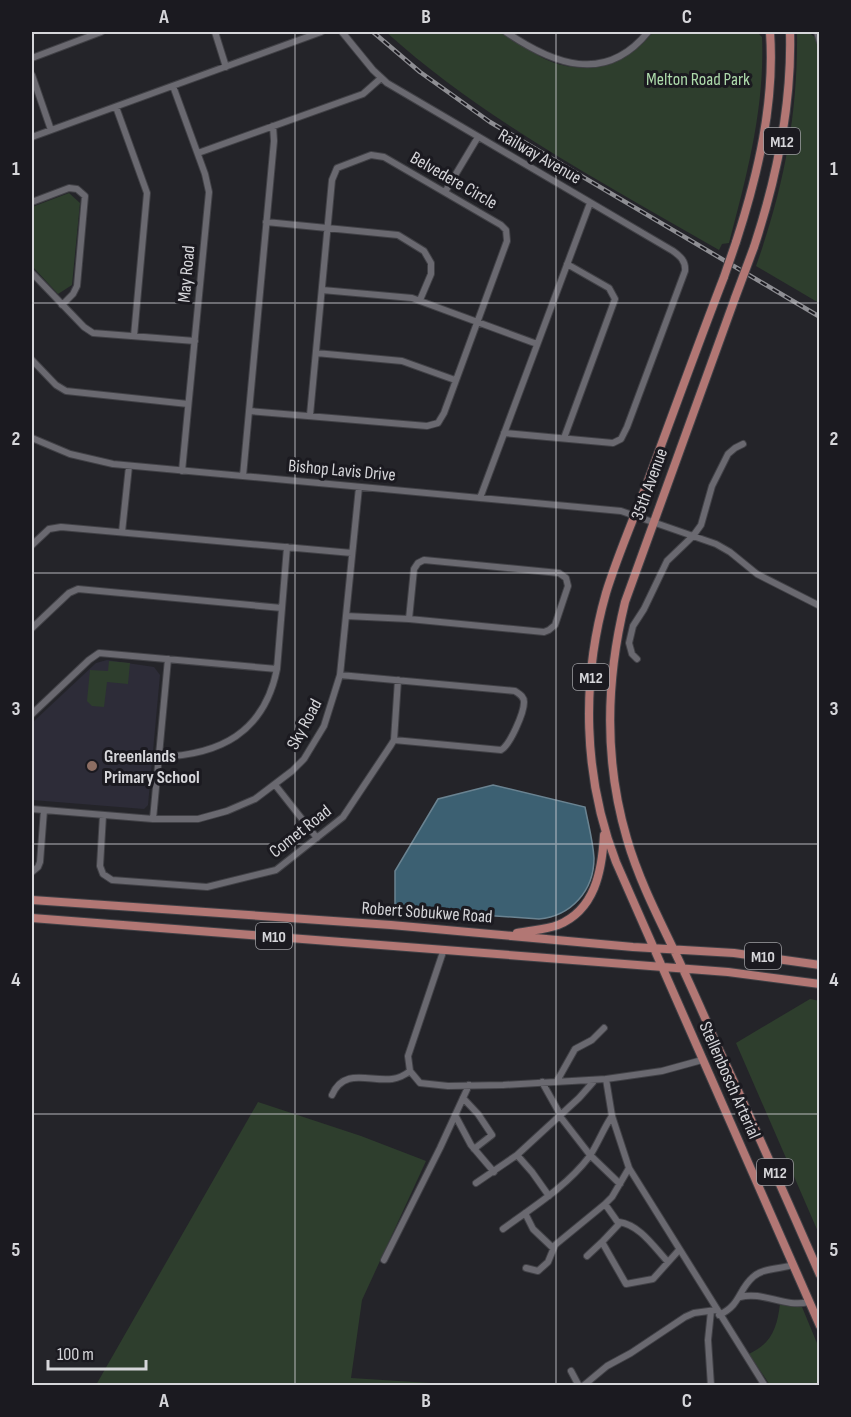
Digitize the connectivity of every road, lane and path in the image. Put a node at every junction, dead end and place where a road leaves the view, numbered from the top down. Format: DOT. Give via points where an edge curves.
graph roads {
  1 [pos="101,32"];
  2 [pos="215,32"];
  3 [pos="321,32"];
  4 [pos="342,32"];
  5 [pos="506,32"];
  6 [pos="648,32"];
  7 [pos="770,32"];
  8 [pos="790,32"];
  9 [pos="817,32"];
  10 [pos="819,42"];
  11 [pos="32,58"];
  12 [pos="226,67"];
  13 [pos="32,75"];
  14 [pos="380,79"];
  15 [pos="173,86"];
  16 [pos="116,107"];
  17 [pos="273,126"];
  18 [pos="51,130"];
  19 [pos="478,137"];
  20 [pos="32,138"];
  21 [pos="198,153"];
  22 [pos="445,192"];
  23 [pos="32,202"];
  24 [pos="590,203"];
  25 [pos="267,222"];
  26 [pos="328,227"];
  27 [pos="567,264"];
  28 [pos="32,273"];
  29 [pos="322,290"];
  30 [pos="420,300"];
  31 [pos="62,305"];
  32 [pos="477,323"];
  33 [pos="134,336"];
  34 [pos="195,341"];
  35 [pos="537,344"];
  36 [pos="316,353"];
  37 [pos="32,360"];
  38 [pos="455,380"];
  39 [pos="188,404"];
  40 [pos="249,411"];
  41 [pos="310,415"];
  42 [pos="504,433"];
  43 [pos="32,438"];
  44 [pos="564,438"];
  45 [pos="743,444"];
  46 [pos="129,466"];
  47 [pos="182,471"];
  48 [pos="243,476"];
  49 [pos="359,486"];
  50 [pos="480,498"];
  51 [pos="636,515"];
  52 [pos="653,521"];
  53 [pos="122,532"];
  54 [pos="693,536"];
  55 [pos="32,545"];
  56 [pos="287,547"];
  57 [pos="352,553"];
  58 [pos="819,606"];
  59 [pos="282,608"];
  60 [pos="346,616"];
  61 [pos="409,619"];
  62 [pos="32,628"];
  63 [pos="168,659"];
  64 [pos="637,659"];
  65 [pos="277,669"];
  66 [pos="340,675"];
  67 [pos="398,680"];
  68 [pos="32,714"];
  69 [pos="394,740"];
  70 [pos="159,757"];
  71 [pos="276,786"];
  72 [pos="32,809"];
  73 [pos="44,810"];
  74 [pos="103,815"];
  75 [pos="153,819"];
  76 [pos="604,829"];
  77 [pos="316,838"];
  78 [pos="32,872"];
  79 [pos="32,900"];
  80 [pos="32,918"];
  81 [pos="507,935"];
  82 [pos="653,947"];
  83 [pos="673,948"];
  84 [pos="444,949"];
  85 [pos="819,965"];
  86 [pos="663,967"];
  87 [pos="682,969"];
  88 [pos="819,984"];
  89 [pos="604,1028"];
  90 [pos="702,1059"];
  91 [pos="410,1071"];
  92 [pos="606,1079"];
  93 [pos="595,1080"];
  94 [pos="557,1081"];
  95 [pos="542,1082"];
  96 [pos="469,1085"];
  97 [pos="332,1095"];
  98 [pos="463,1098"];
  99 [pos="455,1115"];
  100 [pos="559,1115"];
  101 [pos="612,1116"];
  102 [pos="474,1149"];
  103 [pos="517,1155"];
  104 [pos="590,1155"];
  105 [pos="629,1168"];
  106 [pos="494,1172"];
  107 [pos="476,1184"];
  108 [pos="620,1184"];
  109 [pos="549,1196"];
  110 [pos="605,1204"];
  111 [pos="525,1213"];
  112 [pos="619,1221"];
  113 [pos="503,1229"];
  114 [pos="602,1242"];
  115 [pos="553,1248"];
  116 [pos="679,1250"];
  117 [pos="587,1256"];
  118 [pos="384,1260"];
  119 [pos="668,1262"];
  120 [pos="793,1265"];
  121 [pos="526,1268"];
  122 [pos="819,1275"];
  123 [pos="740,1297"];
  124 [pos="809,1302"];
  125 [pos="715,1312"];
  126 [pos="819,1326"];
  127 [pos="571,1371"];
  128 [pos="581,1386"];
  129 [pos="711,1386"];
  130 [pos="765,1386"];
  1 -- 11 [label="street"];
  2 -- 12 [label="street"];
  3 -- 12 [label="street"];
  4 -- 14 [label="street"];
  5 -- 6 [label="street" via="548,57 580,64 600,63 619,55"];
  7 -- 51 [label="main road, 35th Avenue / M12, bridge" via="771,73 765,127 752,192"];
  8 -- 52 [label="main road, 35th Avenue / M12, bridge" via="784,131 770,198"];
  9 -- 10 [label="street"];
  12 -- 15 [label="street"];
  13 -- 18 [label="street"];
  14 -- 17 [label="street" via="363,94"];
  14 -- 19 [label="street, Railway Avenue"];
  15 -- 16 [label="street"];
  15 -- 21 [label="street, May Road"];
  16 -- 18 [label="street"];
  16 -- 33 [label="street" via="147,193"];
  17 -- 21 [label="street"];
  17 -- 25 [label="street"];
  18 -- 20 [label="street"];
  19 -- 22 [label="street"];
  19 -- 24 [label="street, Railway Avenue"];
  21 -- 34 [label="street, May Road" via="209,192"];
  22 -- 26 [label="street, Belvedere Circle" via="384,156 371,155 335,171"];
  22 -- 32 [label="street, Belvedere Circle" via="508,233"];
  23 -- 31 [label="street" via="69,188 85,196 77,286"];
  24 -- 27 [label="street"];
  24 -- 44 [label="street, Railway Avenue" via="676,254 684,261 685,271 621,439 613,443"];
  25 -- 26 [label="street"];
  25 -- 40 [label="street"];
  26 -- 29 [label="street, Belvedere Circle"];
  26 -- 30 [label="street" via="394,234 424,251 432,271"];
  27 -- 35 [label="street"];
  27 -- 44 [label="street" via="609,288 615,299"];
  28 -- 31 [label="street"];
  29 -- 30 [label="street"];
  29 -- 36 [label="street, Belvedere Circle"];
  30 -- 32 [label="street"];
  31 -- 33 [label="street" via="88,331"];
  32 -- 35 [label="street"];
  32 -- 38 [label="street, Belvedere Circle"];
  33 -- 34 [label="street"];
  34 -- 39 [label="street, May Road"];
  35 -- 42 [label="street"];
  36 -- 38 [label="street" via="402,361"];
  36 -- 41 [label="street, Belvedere Circle"];
  37 -- 39 [label="street" via="66,392"];
  38 -- 41 [label="street, Belvedere Circle" via="442,416 434,425"];
  39 -- 47 [label="street, May Road"];
  40 -- 41 [label="street, Belvedere Circle"];
  40 -- 48 [label="street"];
  42 -- 44 [label="street"];
  42 -- 50 [label="street"];
  43 -- 46 [label="street, Bishop Lavis Drive" via="70,454"];
  45 -- 54 [label="street" via="728,454"];
  46 -- 47 [label="street, Bishop Lavis Drive"];
  46 -- 53 [label="street"];
  47 -- 48 [label="street, Bishop Lavis Drive"];
  48 -- 49 [label="street, Bishop Lavis Drive"];
  49 -- 50 [label="street, Bishop Lavis Drive"];
  49 -- 57 [label="street, Sky Road"];
  50 -- 51 [label="street, Bishop Lavis Drive"];
  51 -- 52 [label="street, Bishop Lavis Drive"];
  51 -- 76 [label="main road, 35th Avenue / M12" via="607,592 590,684 594,776"];
  52 -- 54 [label="street, Bishop Lavis Drive"];
  52 -- 83 [label="main road, 35th Avenue / M12" via="617,636 610,691 610,738 614,784 627,841"];
  53 -- 55 [label="street" via="55,527"];
  53 -- 56 [label="street"];
  54 -- 58 [label="street, Bishop Lavis Drive" via="716,544 757,574"];
  54 -- 64 [label="street" via="667,561 633,626 629,643"];
  56 -- 57 [label="street"];
  56 -- 59 [label="street"];
  57 -- 60 [label="street, Sky Road"];
  59 -- 62 [label="street" via="78,589 69,592"];
  59 -- 65 [label="street"];
  60 -- 61 [label="street"];
  60 -- 66 [label="street, Sky Road"];
  61 -- 61 [label="street" via="544,632 555,625 568,586 559,573 423,560 414,569"];
  63 -- 65 [label="street"];
  63 -- 68 [label="street" via="95,655"];
  63 -- 70 [label="street"];
  65 -- 70 [label="street" via="263,706 241,733 200,753"];
  66 -- 67 [label="street"];
  66 -- 71 [label="street, Sky Road" via="316,741"];
  67 -- 69 [label="street, Comet Road"];
  67 -- 69 [label="street" via="515,691 524,703 510,742 501,750"];
  69 -- 77 [label="street, Comet Road" via="348,812"];
  70 -- 75 [label="street"];
  71 -- 75 [label="street, Sky Road" via="246,804 211,816"];
  71 -- 77 [label="street"];
  72 -- 73 [label="street, Sky Road"];
  73 -- 74 [label="street, Sky Road"];
  73 -- 78 [label="street" via="40,862"];
  74 -- 75 [label="street, Sky Road"];
  74 -- 77 [label="street, Comet Road" via="100,866 112,880 207,887 276,870"];
  76 -- 81 [label="main road" via="600,874 581,909 558,924"];
  76 -- 82 [label="main road, 35th Avenue / M12"];
  79 -- 81 [label="main road, Robert Sobukwe Road / M10"];
  80 -- 84 [label="main road, Robert Sobukwe Road / M10"];
  81 -- 82 [label="main road, Robert Sobukwe Road / M10"];
  82 -- 83 [label="main road, Robert Sobukwe Road / M10"];
  82 -- 86 [label="main road, Stellenbosch Arterial / M12"];
  83 -- 85 [label="main road, Robert Sobukwe Road / M10"];
  83 -- 87 [label="main road, Stellenbosch Arterial / M12"];
  84 -- 86 [label="main road, Robert Sobukwe Road / M10"];
  84 -- 91 [label="street" via="408,1056"];
  86 -- 87 [label="main road, Robert Sobukwe Road / M10"];
  86 -- 90 [label="main road, Stellenbosch Arterial / M12"];
  87 -- 88 [label="main road, Robert Sobukwe Road / M10"];
  87 -- 122 [label="main road, Stellenbosch Arterial / M12"];
  89 -- 94 [label="street" via="575,1049"];
  90 -- 92 [label="street" via="662,1071"];
  90 -- 120 [label="main road, Stellenbosch Arterial / M12"];
  91 -- 96 [label="street" via="420,1083"];
  91 -- 97 [label="street" via="391,1079 344,1080"];
  92 -- 93 [label="street"];
  92 -- 101 [label="street"];
  93 -- 94 [label="street"];
  93 -- 100 [label="street"];
  94 -- 95 [label="street"];
  95 -- 96 [label="street"];
  95 -- 100 [label="street"];
  96 -- 98 [label="street"];
  98 -- 99 [label="street"];
  98 -- 102 [label="street" via="492,1134"];
  99 -- 102 [label="street"];
  99 -- 118 [label="street"];
  100 -- 103 [label="street"];
  100 -- 104 [label="street"];
  101 -- 104 [label="street"];
  101 -- 105 [label="street"];
  102 -- 106 [label="street"];
  103 -- 106 [label="street"];
  103 -- 109 [label="street"];
  104 -- 108 [label="street"];
  104 -- 109 [label="street"];
  105 -- 108 [label="street"];
  105 -- 116 [label="street"];
  106 -- 107 [label="street"];
  108 -- 110 [label="street"];
  109 -- 111 [label="street"];
  110 -- 112 [label="street"];
  110 -- 115 [label="street"];
  111 -- 113 [label="street"];
  111 -- 115 [label="street" via="533,1229"];
  112 -- 114 [label="street"];
  112 -- 119 [label="street" via="637,1229"];
  114 -- 117 [label="street"];
  114 -- 119 [label="street" via="626,1284 653,1279"];
  115 -- 121 [label="street" via="542,1268"];
  116 -- 119 [label="street"];
  116 -- 125 [label="street"];
  120 -- 123 [label="street" via="757,1274"];
  120 -- 124 [label="main road, Stellenbosch Arterial / M12"];
  123 -- 124 [label="street" via="754,1294 787,1303"];
  123 -- 125 [label="street" via="732,1307"];
  124 -- 126 [label="main road, Stellenbosch Arterial / M12"];
  125 -- 128 [label="street" via="685,1317"];
  125 -- 129 [label="street" via="708,1340"];
  125 -- 130 [label="street"];
  127 -- 128 [label="street"];
}
